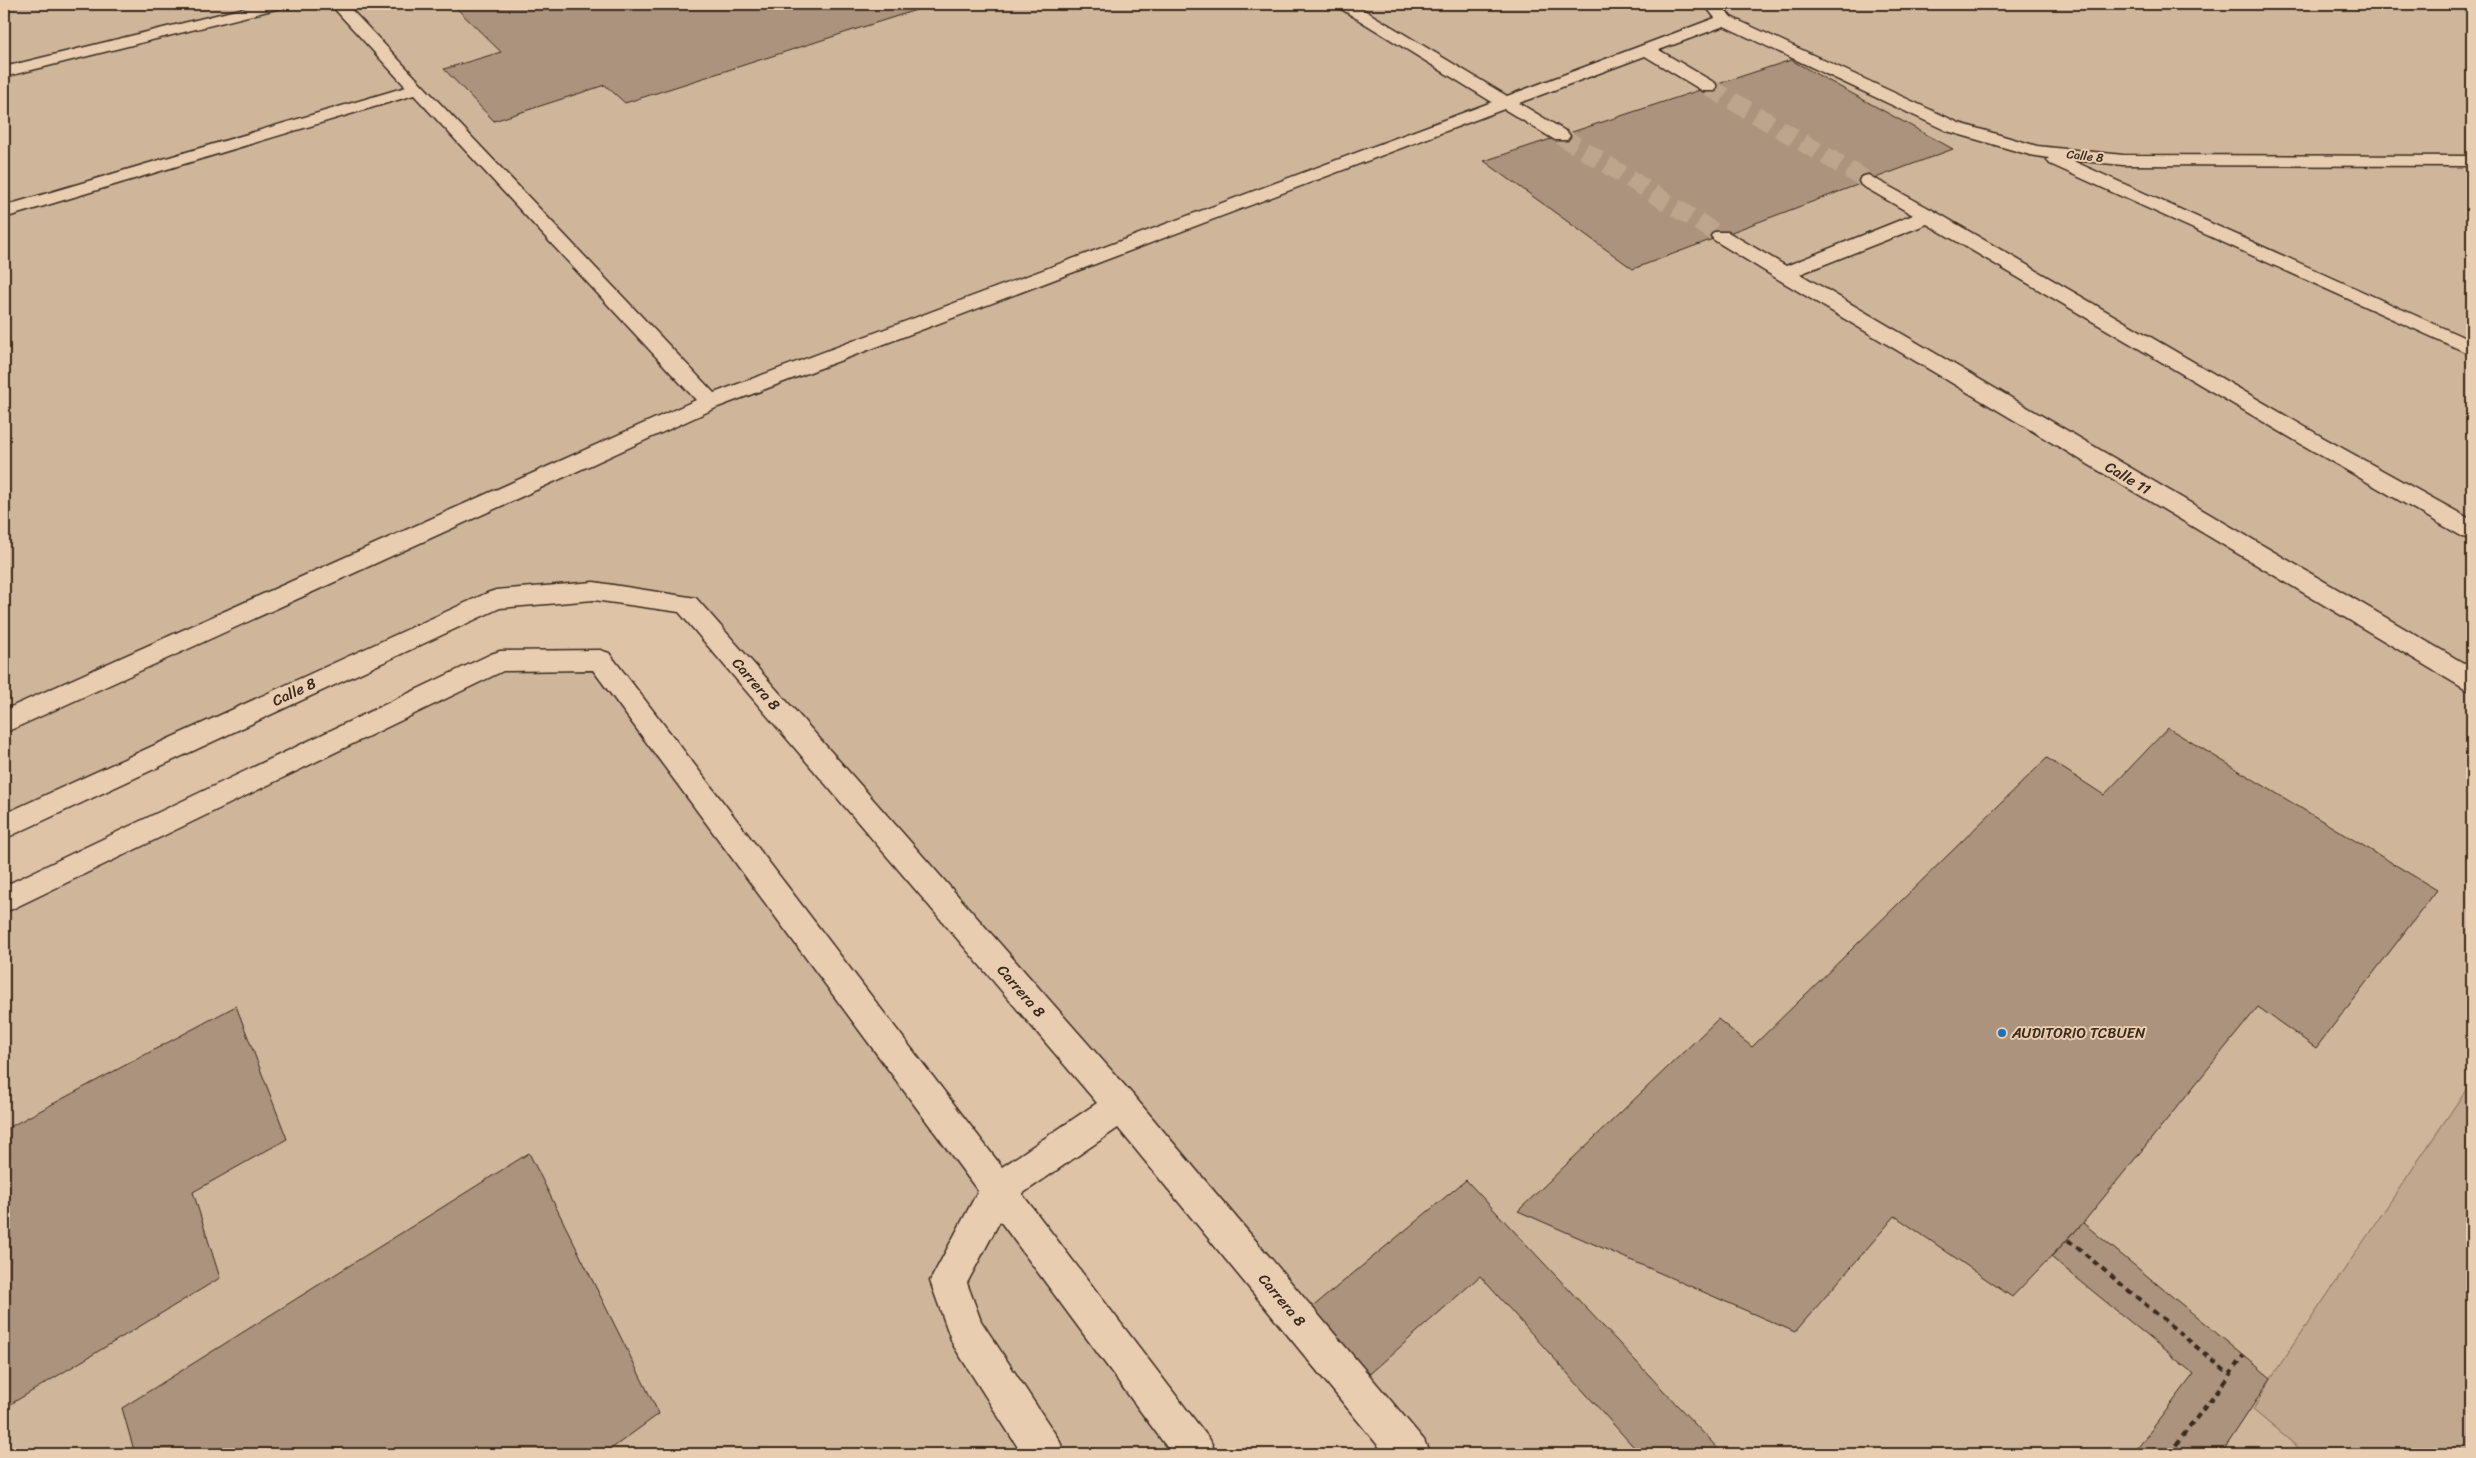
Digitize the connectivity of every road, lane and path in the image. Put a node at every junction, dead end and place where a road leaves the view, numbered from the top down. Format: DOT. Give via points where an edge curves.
graph roads {
  1 [pos="279,4"];
  2 [pos="338,4"];
  3 [pos="1343,4"];
  4 [pos="1712,4"];
  5 [pos="1725,20"];
  6 [pos="1645,49"];
  7 [pos="4,72"];
  8 [pos="1709,87"];
  9 [pos="416,89"];
  10 [pos="1506,102"];
  11 [pos="1560,136"];
  12 [pos="2036,151"];
  13 [pos="2472,162"];
  14 [pos="1868,181"];
  15 [pos="4,212"];
  16 [pos="1929,216"];
  17 [pos="1721,236"];
  18 [pos="1784,274"];
  19 [pos="2472,349"];
  20 [pos="710,402"];
  21 [pos="2472,531"];
  22 [pos="594,591"];
  23 [pos="2472,681"];
  24 [pos="4,722"];
  25 [pos="4,826"];
  26 [pos="4,900"];
  27 [pos="1121,1106"];
  28 [pos="997,1191"];
  29 [pos="2068,1240"];
  30 [pos="2244,1356"];
  31 [pos="2229,1374"];
  32 [pos="1045,1454"];
  33 [pos="1196,1454"];
  34 [pos="1410,1454"];
  35 [pos="2169,1454"];
  1 -- 7 [label="street"];
  2 -- 9 [label="street"];
  3 -- 10 [label="street"];
  4 -- 5 [label="street"];
  5 -- 6 [label="street"];
  5 -- 12 [label="street, Calle 8" via="1953,127"];
  6 -- 8 [label="street"];
  6 -- 10 [label="street"];
  9 -- 15 [label="street"];
  9 -- 20 [label="street"];
  10 -- 11 [label="street"];
  10 -- 20 [label="street"];
  12 -- 13 [label="street, Calle 8" via="2123,160"];
  12 -- 19 [label="street"];
  14 -- 16 [label="street"];
  16 -- 18 [label="street"];
  16 -- 21 [label="street"];
  17 -- 18 [label="street, Calle 11"];
  18 -- 23 [label="street, Calle 11"];
  20 -- 24 [label="street"];
  22 -- 25 [label="street, Calle 8" via="496,599"];
  22 -- 27 [label="street, Carrera 8" via="687,604"];
  26 -- 28 [label="street" via="500,661 600,660"];
  27 -- 28 [label="street"];
  27 -- 34 [label="street, Carrera 8"];
  28 -- 32 [label="street" via="948,1281 966,1332"];
  28 -- 33 [label="street"];
  29 -- 31 [label="path"];
  30 -- 31 [label="path"];
  31 -- 35 [label="path"];
}
